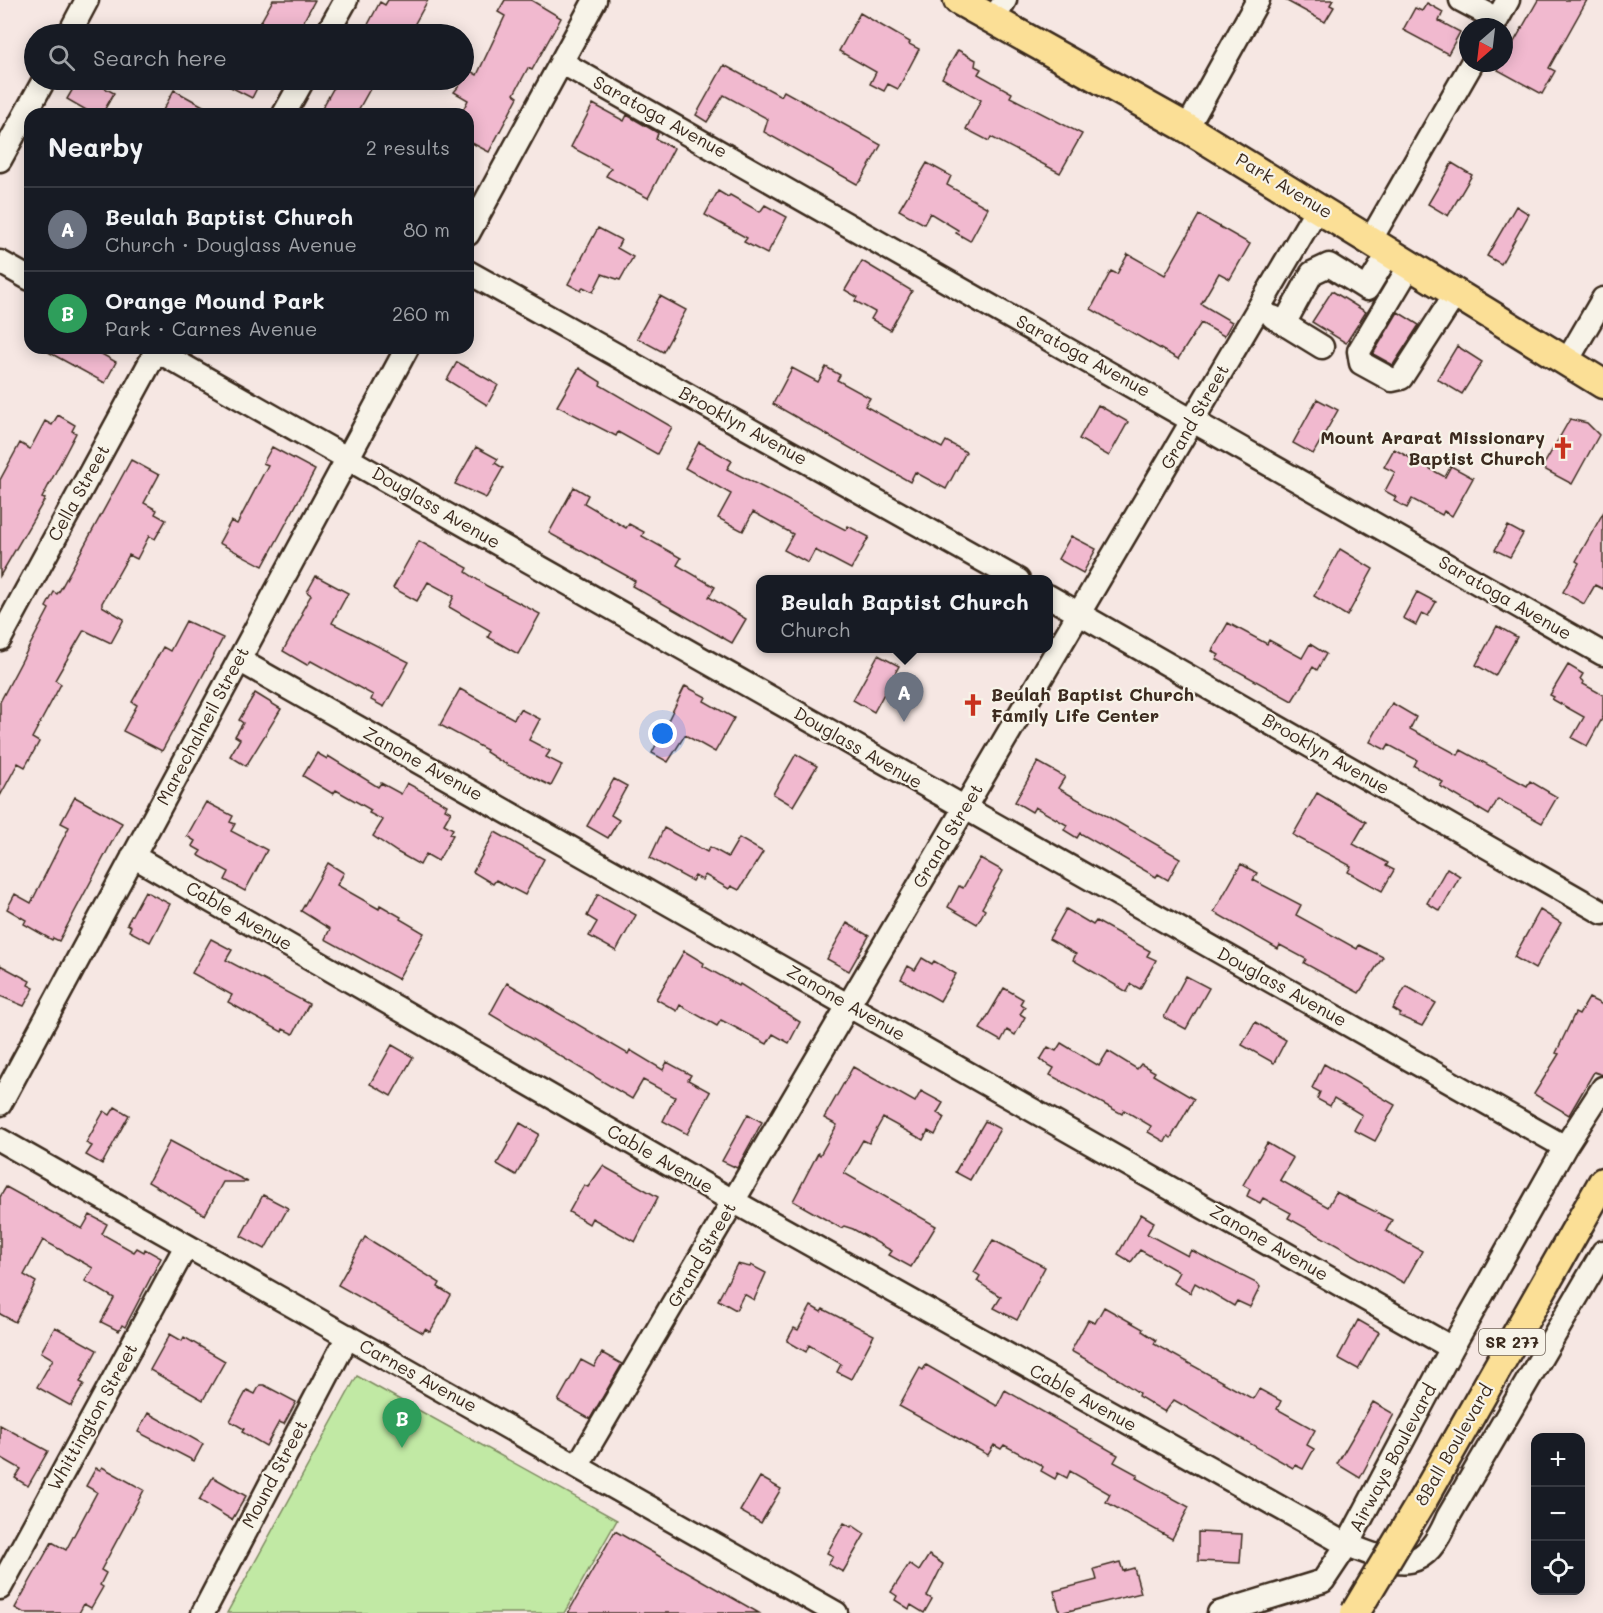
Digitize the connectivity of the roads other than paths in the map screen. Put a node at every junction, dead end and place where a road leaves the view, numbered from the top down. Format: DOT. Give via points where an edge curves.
graph roads {
  1 [pos="87,0"];
  2 [pos="346,0"];
  3 [pos="595,0"];
  4 [pos="958,0"];
  5 [pos="1257,0"];
  6 [pos="1461,0"];
  7 [pos="999,10"];
  8 [pos="1499,15"];
  9 [pos="74,24"];
  10 [pos="333,24"];
  11 [pos="561,62"];
  12 [pos="1468,72"];
  13 [pos="38,90"];
  14 [pos="297,90"];
  15 [pos="29,108"];
  16 [pos="287,108"];
  17 [pos="24,116"];
  18 [pos="1187,128"];
  19 [pos="0,160"];
  20 [pos="1318,207"];
  21 [pos="474,223"];
  22 [pos="1390,252"];
  23 [pos="0,262"];
  24 [pos="474,275"];
  25 [pos="24,276"];
  26 [pos="1456,293"];
  27 [pos="1603,298"];
  28 [pos="1259,308"];
  29 [pos="1284,324"];
  30 [pos="1322,346"];
  31 [pos="153,354"];
  32 [pos="165,354"];
  33 [pos="404,354"];
  34 [pos="1566,361"];
  35 [pos="1603,384"];
  36 [pos="1194,419"];
  37 [pos="348,458"];
  38 [pos="1011,575"];
  39 [pos="1053,599"];
  40 [pos="1079,614"];
  41 [pos="0,639"];
  42 [pos="1603,654"];
  43 [pos="239,660"];
  44 [pos="964,808"];
  45 [pos="133,856"];
  46 [pos="1603,913"];
  47 [pos="849,1005"];
  48 [pos="1603,1088"];
  49 [pos="0,1104"];
  50 [pos="0,1140"];
  51 [pos="1565,1147"];
  52 [pos="1603,1182"];
  53 [pos="733,1201"];
  54 [pos="186,1246"];
  55 [pos="1603,1252"];
  56 [pos="1597,1276"];
  57 [pos="348,1336"];
  58 [pos="1452,1348"];
  59 [pos="578,1465"];
  60 [pos="1347,1545"];
  61 [pos="0,1588"];
  62 [pos="202,1613"];
  63 [pos="836,1613"];
  64 [pos="1219,1613"];
  65 [pos="1355,1613"];
  1 -- 9 [label="street"];
  2 -- 10 [label="street"];
  3 -- 11 [label="street"];
  4 -- 7 [label="main road, Park Avenue"];
  5 -- 18 [label="street"];
  6 -- 8 [label="street"];
  7 -- 18 [label="main road, Park Avenue"];
  11 -- 21 [label="street"];
  11 -- 36 [label="street, Saratoga Avenue"];
  12 -- 22 [label="street"];
  13 -- 15 [label="street"];
  14 -- 16 [label="street"];
  17 -- 19 [label="street"];
  18 -- 20 [label="main road, Park Avenue"];
  20 -- 22 [label="main road, Park Avenue"];
  20 -- 28 [label="street, Grand Street"];
  22 -- 26 [label="main road, Park Avenue"];
  22 -- 26 [label="street" via="1359,351 1361,363 1392,380 1401,378"];
  22 -- 29 [label="street" via="1367,289 1329,265 1319,268 1312,273"];
  23 -- 25 [label="street"];
  24 -- 38 [label="street, Brooklyn Avenue"];
  26 -- 34 [label="main road, Park Avenue"];
  27 -- 34 [label="street"];
  28 -- 29 [label="street"];
  28 -- 36 [label="street, Grand Street"];
  29 -- 30 [label="street"];
  31 -- 41 [label="street, Cella Street"];
  32 -- 37 [label="street, Douglass Avenue"];
  33 -- 37 [label="street, Marechalneil Street"];
  34 -- 35 [label="main road, Park Avenue"];
  36 -- 40 [label="street, Grand Street"];
  36 -- 42 [label="street, Saratoga Avenue"];
  37 -- 43 [label="street, Marechalneil Street"];
  37 -- 44 [label="street, Douglass Avenue"];
  39 -- 40 [label="street, Brooklyn Avenue"];
  40 -- 44 [label="street, Grand Street"];
  40 -- 46 [label="street, Brooklyn Avenue"];
  43 -- 45 [label="street, Marechalneil Street"];
  43 -- 47 [label="street, Zanone Avenue"];
  44 -- 47 [label="street, Grand Street"];
  44 -- 51 [label="street, Douglass Avenue"];
  45 -- 49 [label="street, Marechalneil Street"];
  45 -- 53 [label="street, Cable Avenue"];
  47 -- 53 [label="street, Grand Street"];
  47 -- 58 [label="street, Zanone Avenue"];
  48 -- 51 [label="street, Airways Boulevard"];
  50 -- 54 [label="street, Carnes Avenue"];
  51 -- 58 [label="street, Airways Boulevard"];
  52 -- 65 [label="main road, 8Ball Boulevard / SR 277, bridge"];
  53 -- 59 [label="street, Grand Street"];
  53 -- 60 [label="street, Cable Avenue"];
  54 -- 57 [label="street, Carnes Avenue"];
  54 -- 61 [label="street, Whittington Street"];
  55 -- 56 [label="street, Airways Boulevard"];
  56 -- 60 [label="street, Airways Boulevard" via="1448,1517 1437,1542 1416,1560 1398,1564"];
  57 -- 59 [label="street, Carnes Avenue"];
  57 -- 62 [label="street, Mound Street"];
  58 -- 60 [label="street, Airways Boulevard"];
  59 -- 63 [label="street, Carnes Avenue"];
  60 -- 64 [label="street" via="1323,1581"];
}
